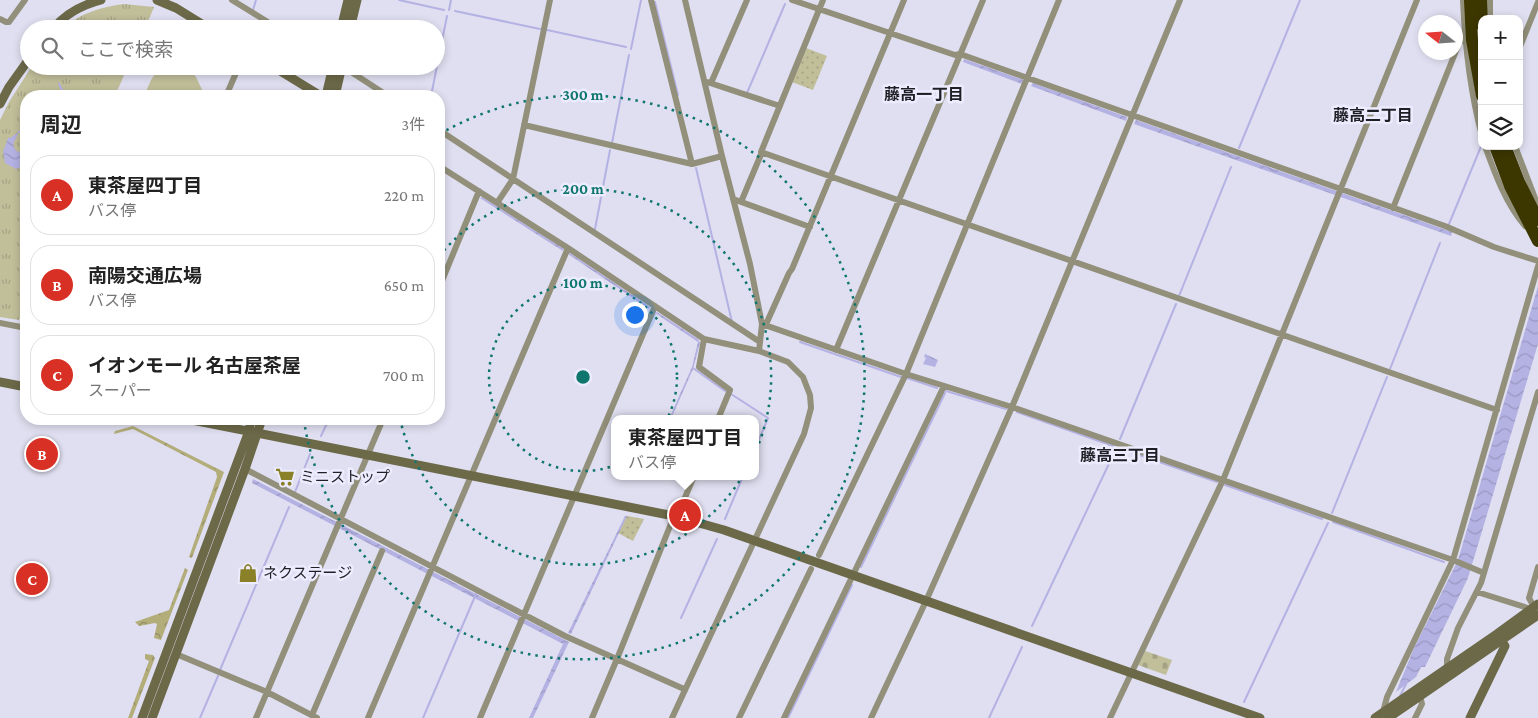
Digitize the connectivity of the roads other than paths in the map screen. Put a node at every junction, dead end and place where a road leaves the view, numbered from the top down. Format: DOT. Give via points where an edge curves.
graph roads {
  1 [pos="25,0"];
  2 [pos="101,0"];
  3 [pos="158,0"];
  4 [pos="232,0"];
  5 [pos="348,0"];
  6 [pos="357,0"];
  7 [pos="550,0"];
  8 [pos="650,0"];
  9 [pos="685,0"];
  10 [pos="747,0"];
  11 [pos="792,0"];
  12 [pos="823,0"];
  13 [pos="904,0"];
  14 [pos="983,0"];
  15 [pos="1059,0"];
  16 [pos="1180,0"];
  17 [pos="1416,0"];
  18 [pos="1463,0"];
  19 [pos="1470,0"];
  20 [pos="1481,0"];
  21 [pos="1490,0"];
  22 [pos="1538,2"];
  23 [pos="819,10"];
  24 [pos="1482,15"];
  25 [pos="1490,15"];
  26 [pos="0,19"];
  27 [pos="62,20"];
  28 [pos="195,20"];
  29 [pos="264,20"];
  30 [pos="344,20"];
  31 [pos="352,20"];
  32 [pos="891,34"];
  33 [pos="1523,39"];
  34 [pos="1464,41"];
  35 [pos="960,54"];
  36 [pos="20,72"];
  37 [pos="1478,74"];
  38 [pos="235,75"];
  39 [pos="287,75"];
  40 [pos="331,75"];
  41 [pos="340,75"];
  42 [pos="356,75"];
  43 [pos="1027,77"];
  44 [pos="0,83"];
  45 [pos="707,83"];
  46 [pos="9,87"];
  47 [pos="229,90"];
  48 [pos="311,90"];
  49 [pos="327,90"];
  50 [pos="336,90"];
  51 [pos="379,90"];
  52 [pos="0,104"];
  53 [pos="780,106"];
  54 [pos="1133,116"];
  55 [pos="1478,120"];
  56 [pos="524,125"];
  57 [pos="445,134"];
  58 [pos="1488,150"];
  59 [pos="1497,150"];
  60 [pos="1506,150"];
  61 [pos="1517,150"];
  62 [pos="762,152"];
  63 [pos="722,156"];
  64 [pos="692,164"];
  65 [pos="445,170"];
  66 [pos="831,177"];
  67 [pos="513,178"];
  68 [pos="1514,184"];
  69 [pos="479,191"];
  70 [pos="1338,192"];
  71 [pos="733,199"];
  72 [pos="899,200"];
  73 [pos="741,202"];
  74 [pos="497,203"];
  75 [pos="1392,208"];
  76 [pos="1538,219"];
  77 [pos="967,225"];
  78 [pos="810,227"];
  79 [pos="1537,240"];
  80 [pos="568,248"];
  81 [pos="1538,261"];
  82 [pos="1072,262"];
  83 [pos="1538,266"];
  84 [pos="445,273"];
  85 [pos="655,306"];
  86 [pos="0,323"];
  87 [pos="762,324"];
  88 [pos="20,327"];
  89 [pos="1281,335"];
  90 [pos="704,339"];
  91 [pos="760,342"];
  92 [pos="836,350"];
  93 [pos="759,351"];
  94 [pos="906,374"];
  95 [pos="0,382"];
  96 [pos="20,386"];
  97 [pos="944,386"];
  98 [pos="1538,392"];
  99 [pos="1012,407"];
  100 [pos="1497,410"];
  101 [pos="720,415"];
  102 [pos="217,425"];
  103 [pos="250,425"];
  104 [pos="260,425"];
  105 [pos="380,425"];
  106 [pos="248,431"];
  107 [pos="258,433"];
  108 [pos="368,455"];
  109 [pos="245,469"];
  110 [pos="470,475"];
  111 [pos="692,480"];
  112 [pos="1223,480"];
  113 [pos="573,496"];
  114 [pos="674,516"];
  115 [pos="338,523"];
  116 [pos="754,541"];
  117 [pos="382,551"];
  118 [pos="819,555"];
  119 [pos="1455,561"];
  120 [pos="1538,567"];
  121 [pos="811,569"];
  122 [pos="430,571"];
  123 [pos="1484,573"];
  124 [pos="853,575"];
  125 [pos="1477,592"];
  126 [pos="926,601"];
  127 [pos="1536,609"];
  128 [pos="523,616"];
  129 [pos="1499,637"];
  130 [pos="176,654"];
  131 [pos="617,659"];
  132 [pos="1447,669"];
  133 [pos="1131,672"];
  134 [pos="684,689"];
  135 [pos="266,692"];
  136 [pos="1419,692"];
  137 [pos="1386,715"];
  138 [pos="315,717"];
  139 [pos="142,718"];
  140 [pos="152,718"];
  141 [pos="256,718"];
  142 [pos="368,718"];
  143 [pos="480,718"];
  144 [pos="592,718"];
  145 [pos="672,718"];
  146 [pos="739,718"];
  147 [pos="784,718"];
  148 [pos="871,718"];
  149 [pos="1110,718"];
  150 [pos="1260,718"];
  151 [pos="1375,718"];
  152 [pos="1415,718"];
  153 [pos="1470,718"];
  1 -- 26 [label="street" via="9,22"];
  2 -- 27 [label="street" via="77,9"];
  3 -- 28 [label="street"];
  4 -- 29 [label="street"];
  5 -- 30 [label="street"];
  6 -- 31 [label="street"];
  7 -- 56 [label="street"];
  8 -- 64 [label="street"];
  9 -- 45 [label="street"];
  10 -- 45 [label="street"];
  11 -- 23 [label="street"];
  12 -- 23 [label="street"];
  13 -- 32 [label="street"];
  14 -- 35 [label="street"];
  15 -- 43 [label="street"];
  16 -- 54 [label="street"];
  17 -- 70 [label="street"];
  18 -- 34 [label="street"];
  19 -- 37 [label="highway"];
  20 -- 24 [label="highway"];
  21 -- 25 [label="street"];
  22 -- 33 [label="street"];
  23 -- 32 [label="street"];
  23 -- 53 [label="street"];
  32 -- 35 [label="street"];
  32 -- 66 [label="street"];
  34 -- 55 [label="street"];
  34 -- 75 [label="street" via="1460,41"];
  35 -- 43 [label="street"];
  35 -- 72 [label="street"];
  36 -- 46 [label="street"];
  38 -- 47 [label="street"];
  39 -- 48 [label="street"];
  40 -- 49 [label="street"];
  41 -- 50 [label="street"];
  42 -- 51 [label="street"];
  43 -- 54 [label="street"];
  43 -- 77 [label="street"];
  44 -- 46 [label="street"];
  45 -- 53 [label="street"];
  45 -- 63 [label="street"];
  46 -- 52 [label="street"];
  53 -- 62 [label="street"];
  54 -- 70 [label="street"];
  54 -- 82 [label="street"];
  56 -- 64 [label="street"];
  56 -- 67 [label="street"];
  57 -- 67 [label="street"];
  58 -- 79 [label="street" via="1517,216"];
  59 -- 68 [label="highway"];
  60 -- 68 [label="highway"];
  61 -- 76 [label="street" via="1535,198"];
  62 -- 66 [label="street"];
  62 -- 73 [label="street"];
  63 -- 64 [label="street"];
  63 -- 71 [label="street"];
  65 -- 69 [label="street"];
  66 -- 72 [label="street"];
  66 -- 78 [label="street"];
  67 -- 74 [label="street"];
  67 -- 91 [label="street"];
  68 -- 76 [label="highway"];
  68 -- 79 [label="highway"];
  69 -- 74 [label="street"];
  69 -- 84 [label="street"];
  70 -- 75 [label="street"];
  70 -- 89 [label="street"];
  71 -- 73 [label="street"];
  71 -- 87 [label="street"];
  72 -- 77 [label="street"];
  72 -- 92 [label="street"];
  73 -- 78 [label="street"];
  74 -- 80 [label="street"];
  75 -- 81 [label="street"];
  77 -- 82 [label="street"];
  77 -- 94 [label="street"];
  78 -- 87 [label="street" via="767,322"];
  80 -- 85 [label="street"];
  80 -- 110 [label="street"];
  82 -- 89 [label="street"];
  82 -- 99 [label="street"];
  83 -- 100 [label="street"];
  85 -- 90 [label="street"];
  85 -- 113 [label="street"];
  86 -- 88 [label="street"];
  87 -- 91 [label="street"];
  87 -- 92 [label="street"];
  89 -- 100 [label="street"];
  89 -- 112 [label="street"];
  90 -- 93 [label="street"];
  90 -- 101 [label="street" via="698,367 730,390"];
  91 -- 93 [label="street"];
  92 -- 94 [label="street"];
  93 -- 116 [label="street" via="796,368 807,385 811,408 804,434"];
  94 -- 97 [label="street"];
  94 -- 118 [label="street"];
  95 -- 96 [label="street"];
  97 -- 99 [label="street"];
  97 -- 124 [label="street"];
  98 -- 123 [label="street"];
  99 -- 112 [label="street"];
  99 -- 126 [label="street"];
  100 -- 119 [label="street"];
  102 -- 106 [label="street"];
  103 -- 106 [label="street"];
  104 -- 107 [label="street"];
  105 -- 108 [label="street"];
  106 -- 107 [label="street"];
  106 -- 139 [label="street"];
  107 -- 108 [label="street"];
  107 -- 109 [label="street"];
  108 -- 110 [label="street"];
  108 -- 115 [label="street"];
  109 -- 115 [label="street"];
  109 -- 130 [label="street"];
  110 -- 113 [label="street"];
  110 -- 122 [label="street"];
  111 -- 114 [label="street"];
  112 -- 119 [label="street"];
  112 -- 133 [label="street"];
  113 -- 114 [label="street"];
  113 -- 128 [label="street"];
  114 -- 116 [label="street"];
  114 -- 131 [label="street"];
  115 -- 122 [label="street"];
  115 -- 135 [label="street"];
  116 -- 124 [label="street"];
  116 -- 134 [label="street"];
  117 -- 138 [label="street"];
  119 -- 123 [label="street"];
  119 -- 137 [label="street" via="1387,698"];
  120 -- 127 [label="street" via="1529,598"];
  121 -- 146 [label="street"];
  122 -- 128 [label="street"];
  122 -- 142 [label="street"];
  123 -- 125 [label="street"];
  124 -- 126 [label="street"];
  124 -- 147 [label="street"];
  125 -- 127 [label="street"];
  125 -- 132 [label="street" via="1458,628 1447,659"];
  126 -- 133 [label="street"];
  126 -- 148 [label="street"];
  127 -- 129 [label="street"];
  128 -- 131 [label="street"];
  128 -- 143 [label="street"];
  129 -- 132 [label="street"];
  129 -- 136 [label="street"];
  129 -- 153 [label="street" via="1505,646"];
  130 -- 135 [label="street"];
  130 -- 140 [label="street"];
  131 -- 134 [label="street"];
  131 -- 144 [label="street"];
  132 -- 136 [label="street"];
  133 -- 149 [label="street"];
  133 -- 150 [label="street"];
  134 -- 145 [label="street"];
  135 -- 138 [label="street"];
  135 -- 141 [label="street"];
  136 -- 137 [label="street"];
  136 -- 137 [label="street" via="1411,702"];
  136 -- 152 [label="street" via="1422,704"];
  137 -- 151 [label="street"];
}
